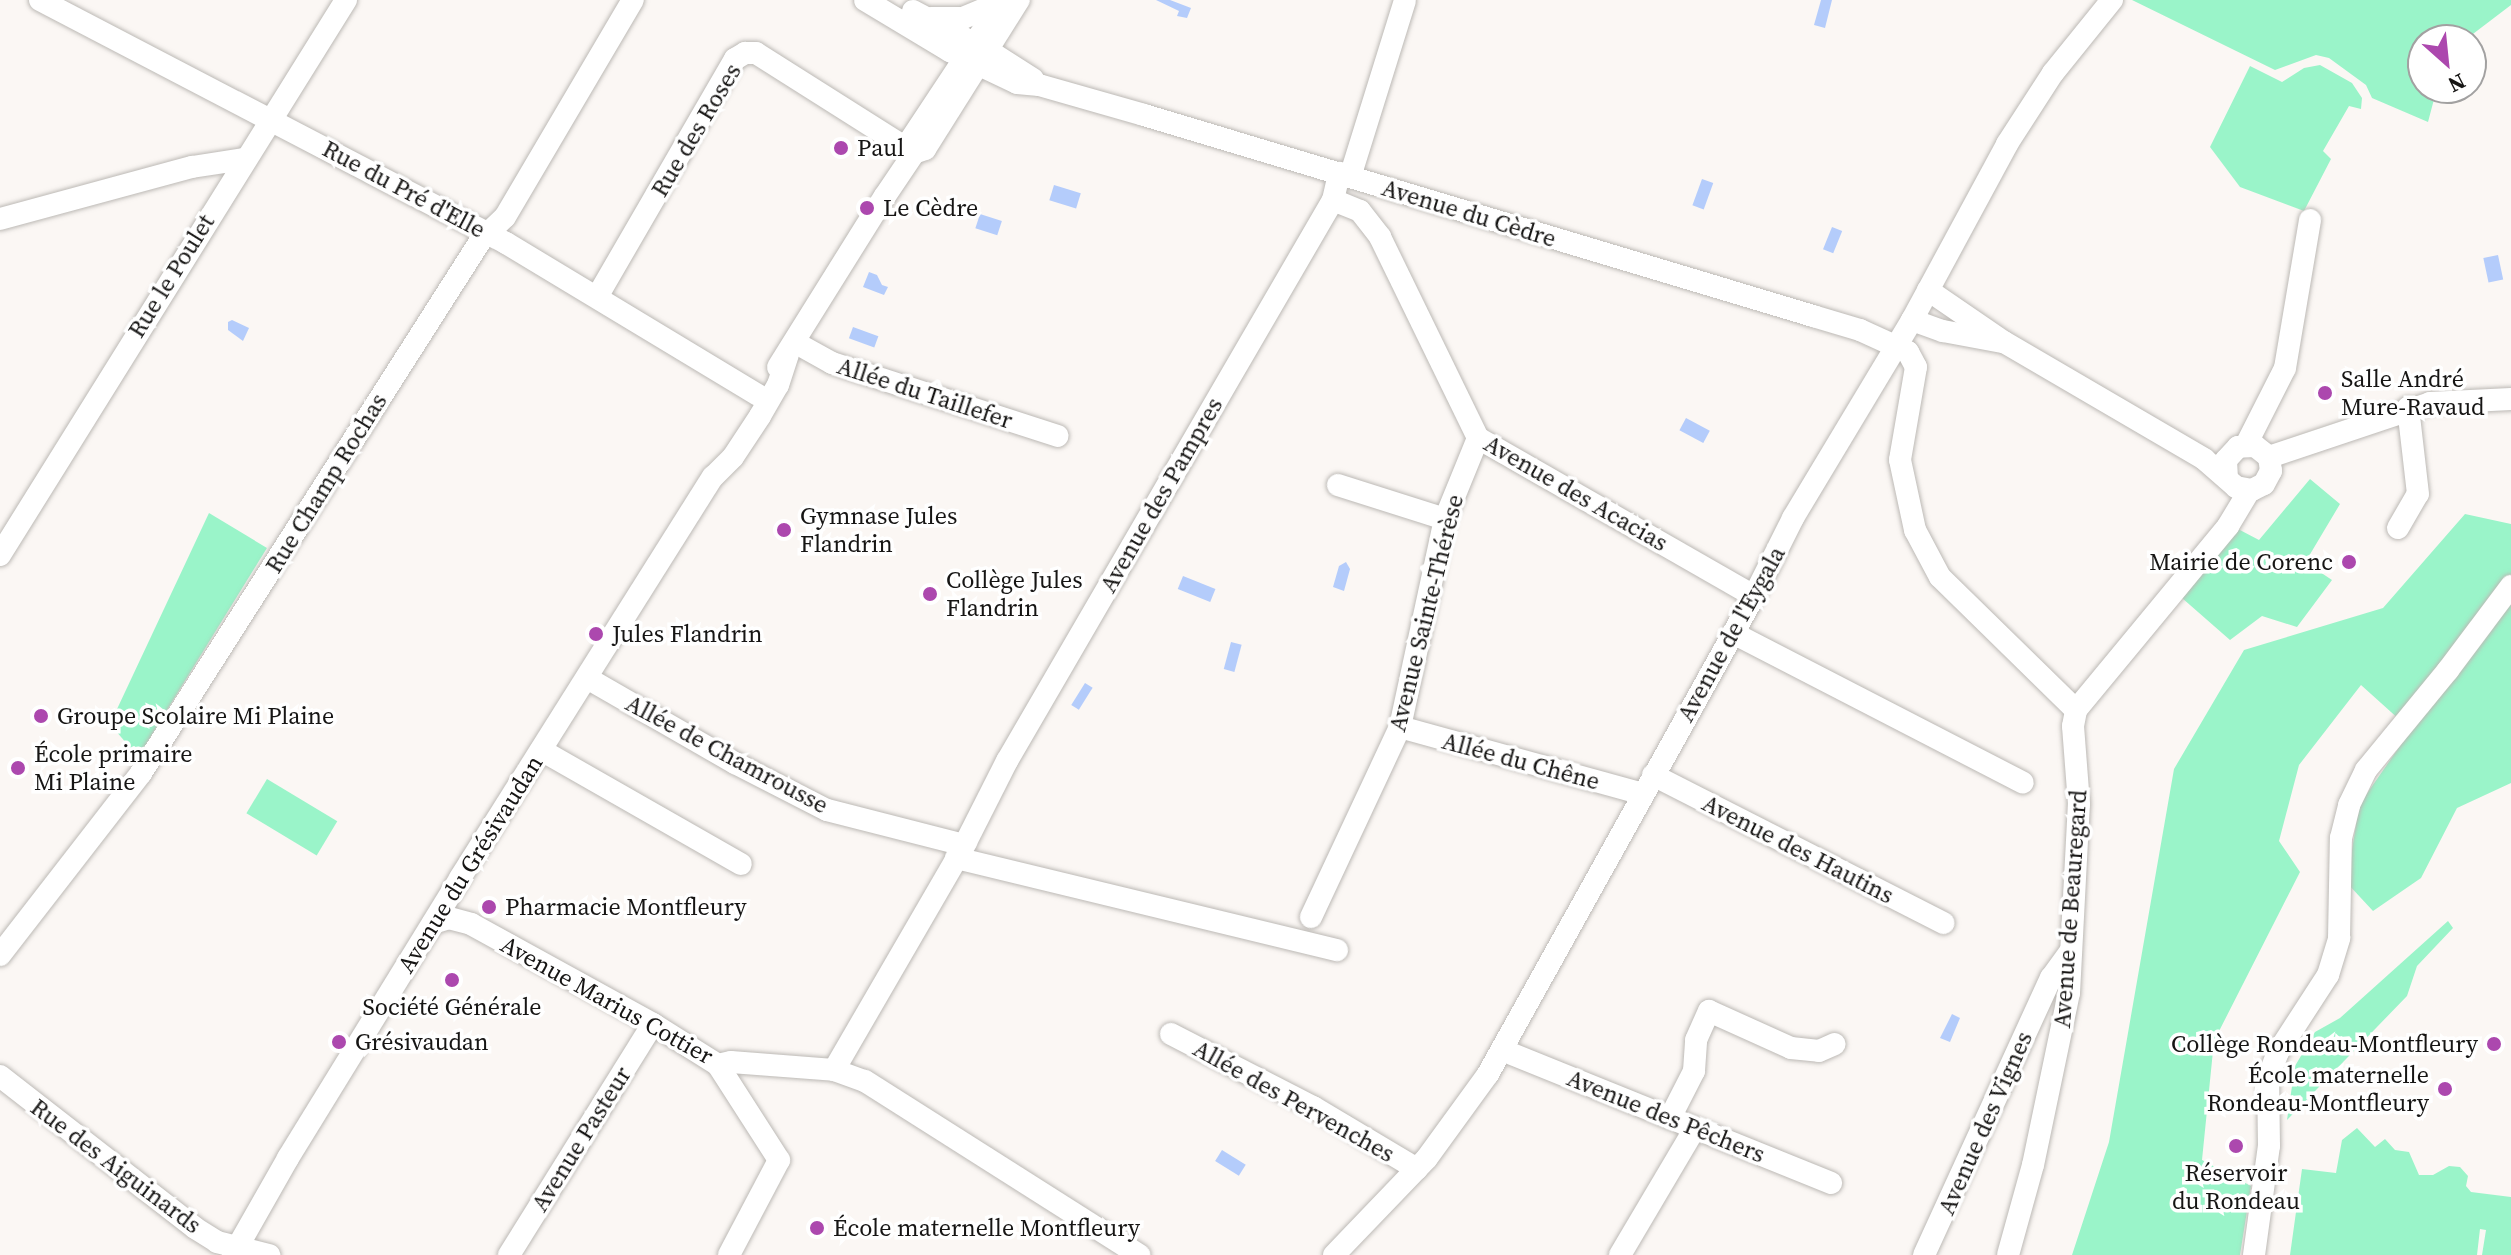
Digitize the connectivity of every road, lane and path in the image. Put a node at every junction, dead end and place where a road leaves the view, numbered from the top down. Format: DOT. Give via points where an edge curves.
graph roads {
  1 [pos="40,0"];
  2 [pos="346,0"];
  3 [pos="633,0"];
  4 [pos="865,0"];
  5 [pos="1008,0"];
  6 [pos="1405,0"];
  7 [pos="2112,0"];
  8 [pos="888,6"];
  9 [pos="924,17"];
  10 [pos="976,54"];
  11 [pos="944,87"];
  12 [pos="271,120"];
  13 [pos="914,153"];
  14 [pos="244,159"];
  15 [pos="1345,175"];
  16 [pos="1333,200"];
  17 [pos="0,219"];
  18 [pos="2310,220"];
  19 [pos="488,236"];
  20 [pos="1928,290"];
  21 [pos="597,297"];
  22 [pos="1912,320"];
  23 [pos="2004,342"];
  24 [pos="1896,346"];
  25 [pos="792,349"];
  26 [pos="758,395"];
  27 [pos="2511,399"];
  28 [pos="2408,408"];
  29 [pos="1058,436"];
  30 [pos="1478,438"];
  31 [pos="2238,449"];
  32 [pos="2269,457"];
  33 [pos="2204,459"];
  34 [pos="713,477"];
  35 [pos="2227,478"];
  36 [pos="1338,485"];
  37 [pos="2249,491"];
  38 [pos="1445,519"];
  39 [pos="2398,528"];
  40 [pos="0,555"];
  41 [pos="2511,586"];
  42 [pos="1754,596"];
  43 [pos="1733,633"];
  44 [pos="587,678"];
  45 [pos="2076,710"];
  46 [pos="1400,727"];
  47 [pos="541,750"];
  48 [pos="2023,783"];
  49 [pos="1648,784"];
  50 [pos="960,852"];
  51 [pos="741,864"];
  52 [pos="456,885"];
  53 [pos="1311,917"];
  54 [pos="433,923"];
  55 [pos="1943,923"];
  56 [pos="471,924"];
  57 [pos="1337,950"];
  58 [pos="2071,950"];
  59 [pos="0,955"];
  60 [pos="653,1024"];
  61 [pos="1171,1034"];
  62 [pos="1835,1044"];
  63 [pos="1502,1050"];
  64 [pos="746,1063"];
  65 [pos="718,1065"];
  66 [pos="834,1070"];
  67 [pos="0,1076"];
  68 [pos="731,1087"];
  69 [pos="1670,1118"];
  70 [pos="1695,1128"];
  71 [pos="1417,1169"];
  72 [pos="1831,1183"];
  73 [pos="235,1250"];
  74 [pos="736,1252"];
  75 [pos="269,1255"];
  76 [pos="509,1255"];
  77 [pos="1139,1255"];
  78 [pos="1334,1255"];
  79 [pos="1620,1255"];
  80 [pos="1924,1255"];
  81 [pos="2008,1255"];
  82 [pos="2254,1255"];
  1 -- 12 [label="street, Rue du Pré d'Elle"];
  2 -- 12 [label="street, Rue le Poulet"];
  3 -- 19 [label="street, Rue Champ Rochas" via="512,206"];
  4 -- 8 [label="street"];
  5 -- 9 [label="street" via="963,18"];
  5 -- 10 [label="street, Avenue du Grésivaudan"];
  6 -- 15 [label="street, Avenue des Pampres"];
  7 -- 20 [label="street, Avenue de l'Eygala" via="2053,73 2007,144"];
  8 -- 9 [label="street"];
  8 -- 10 [label="street"];
  8 -- 11 [label="street" via="893,25 932,49"];
  9 -- 10 [label="street"];
  10 -- 11 [label="street, Avenue du Grésivaudan"];
  10 -- 13 [label="street, Avenue du Grésivaudan" via="925,149"];
  10 -- 15 [label="street, Avenue du Cèdre" via="1017,83 1039,85"];
  11 -- 13 [label="street, Avenue du Grésivaudan" via="911,139"];
  12 -- 14 [label="street, Rue le Poulet"];
  12 -- 19 [label="street, Rue du Pré d'Elle"];
  13 -- 21 [label="street, Rue des Roses" via="756,53 745,53 735,59"];
  13 -- 25 [label="street, Avenue du Grésivaudan"];
  14 -- 17 [label="street" via="192,167"];
  14 -- 40 [label="street, Rue le Poulet"];
  15 -- 16 [label="street, Avenue des Pampres"];
  15 -- 24 [label="street, Avenue du Cèdre" via="1860,330"];
  16 -- 30 [label="street, Avenue des Acacias" via="1360,211 1380,237"];
  16 -- 50 [label="street, Avenue des Pampres" via="1007,761"];
  18 -- 31 [label="street" via="2285,368"];
  19 -- 21 [label="street, Rue du Pré d'Elle"];
  19 -- 59 [label="street, Rue Champ Rochas" via="141,773"];
  20 -- 22 [label="street, Avenue de l'Eygala"];
  20 -- 23 [label="street"];
  21 -- 26 [label="street, Rue du Pré d'Elle"];
  22 -- 23 [label="street"];
  22 -- 24 [label="street, Avenue de l'Eygala"];
  23 -- 33 [label="street"];
  24 -- 42 [label="street, Avenue de l'Eygala" via="1793,518"];
  24 -- 45 [label="street" via="1913,358 1916,367 1900,460 1905,495 1928,558 1950,587"];
  25 -- 26 [label="street, Avenue du Grésivaudan"];
  25 -- 29 [label="street, Allée du Taillefer"];
  25 -- 34 [label="street, Avenue du Grésivaudan" via="760,416"];
  26 -- 34 [label="street, Avenue du Grésivaudan" via="717,461"];
  27 -- 28 [label="street"];
  28 -- 32 [label="street"];
  28 -- 39 [label="street" via="2418,494"];
  30 -- 38 [label="street, Avenue Sainte-Thérèse"];
  30 -- 42 [label="street, Avenue des Acacias"];
  31 -- 32 [label="street" via="2259,448"];
  31 -- 33 [label="street"];
  31 -- 35 [label="street" via="2225,464"];
  32 -- 37 [label="street" via="2267,481"];
  33 -- 35 [label="street"];
  34 -- 44 [label="street, Avenue du Grésivaudan"];
  35 -- 37 [label="street"];
  36 -- 38 [label="street"];
  37 -- 45 [label="street" via="2233,519"];
  38 -- 46 [label="street, Avenue Sainte-Thérèse"];
  41 -- 82 [label="street" via="2366,770 2349,805 2341,838 2339,938 2328,975 2278,1052 2268,1078 2269,1146"];
  42 -- 43 [label="street, Avenue de l'Eygala"];
  43 -- 48 [label="street"];
  43 -- 49 [label="street, Avenue de l'Eygala"];
  44 -- 47 [label="street, Avenue du Grésivaudan"];
  44 -- 50 [label="street, Allée de Chamrousse" via="827,810"];
  45 -- 58 [label="street, Avenue de Beauregard" via="2079,804"];
  46 -- 49 [label="street, Allée du Chêne"];
  46 -- 53 [label="street, Avenue Sainte-Thérèse"];
  47 -- 51 [label="street"];
  47 -- 52 [label="street, Avenue du Grésivaudan"];
  49 -- 55 [label="street, Avenue des Hautins"];
  49 -- 63 [label="street, Avenue de l'Eygala"];
  50 -- 57 [label="street"];
  50 -- 66 [label="street, Avenue des Pampres"];
  52 -- 54 [label="street, Avenue du Grésivaudan"];
  52 -- 56 [label="street"];
  54 -- 56 [label="street, Avenue Marius Cottier" via="449,918"];
  54 -- 73 [label="street, Avenue du Grésivaudan"];
  56 -- 60 [label="street, Avenue Marius Cottier"];
  58 -- 80 [label="street, Avenue des Vignes" via="2051,978"];
  58 -- 81 [label="street, Avenue de Beauregard" via="2062,1036"];
  60 -- 65 [label="street, Avenue Marius Cottier"];
  60 -- 76 [label="street, Avenue Pasteur"];
  61 -- 71 [label="street, Allée des Pervenches" via="1313,1107"];
  62 -- 69 [label="street" via="1819,1051 1791,1048 1709,1011 1696,1040 1694,1071"];
  63 -- 69 [label="street, Avenue des Pêchers"];
  63 -- 71 [label="street, Avenue de l'Eygala" via="1451,1130"];
  64 -- 65 [label="street, Avenue Marius Cottier"];
  64 -- 66 [label="street, Avenue Marius Cottier"];
  64 -- 68 [label="street, Avenue Marius Cottier"];
  65 -- 68 [label="street"];
  66 -- 77 [label="street, Avenue Marius Cottier" via="865,1081"];
  67 -- 73 [label="street, Rue des Aiguinards" via="195,1228"];
  68 -- 74 [label="street" via="776,1152 777,1168"];
  69 -- 70 [label="street, Avenue des Pêchers"];
  70 -- 72 [label="street, Avenue des Pêchers"];
  70 -- 79 [label="street"];
  71 -- 78 [label="street, Avenue de l'Eygala"];
  73 -- 75 [label="street, Rue des Aiguinards"];
}
